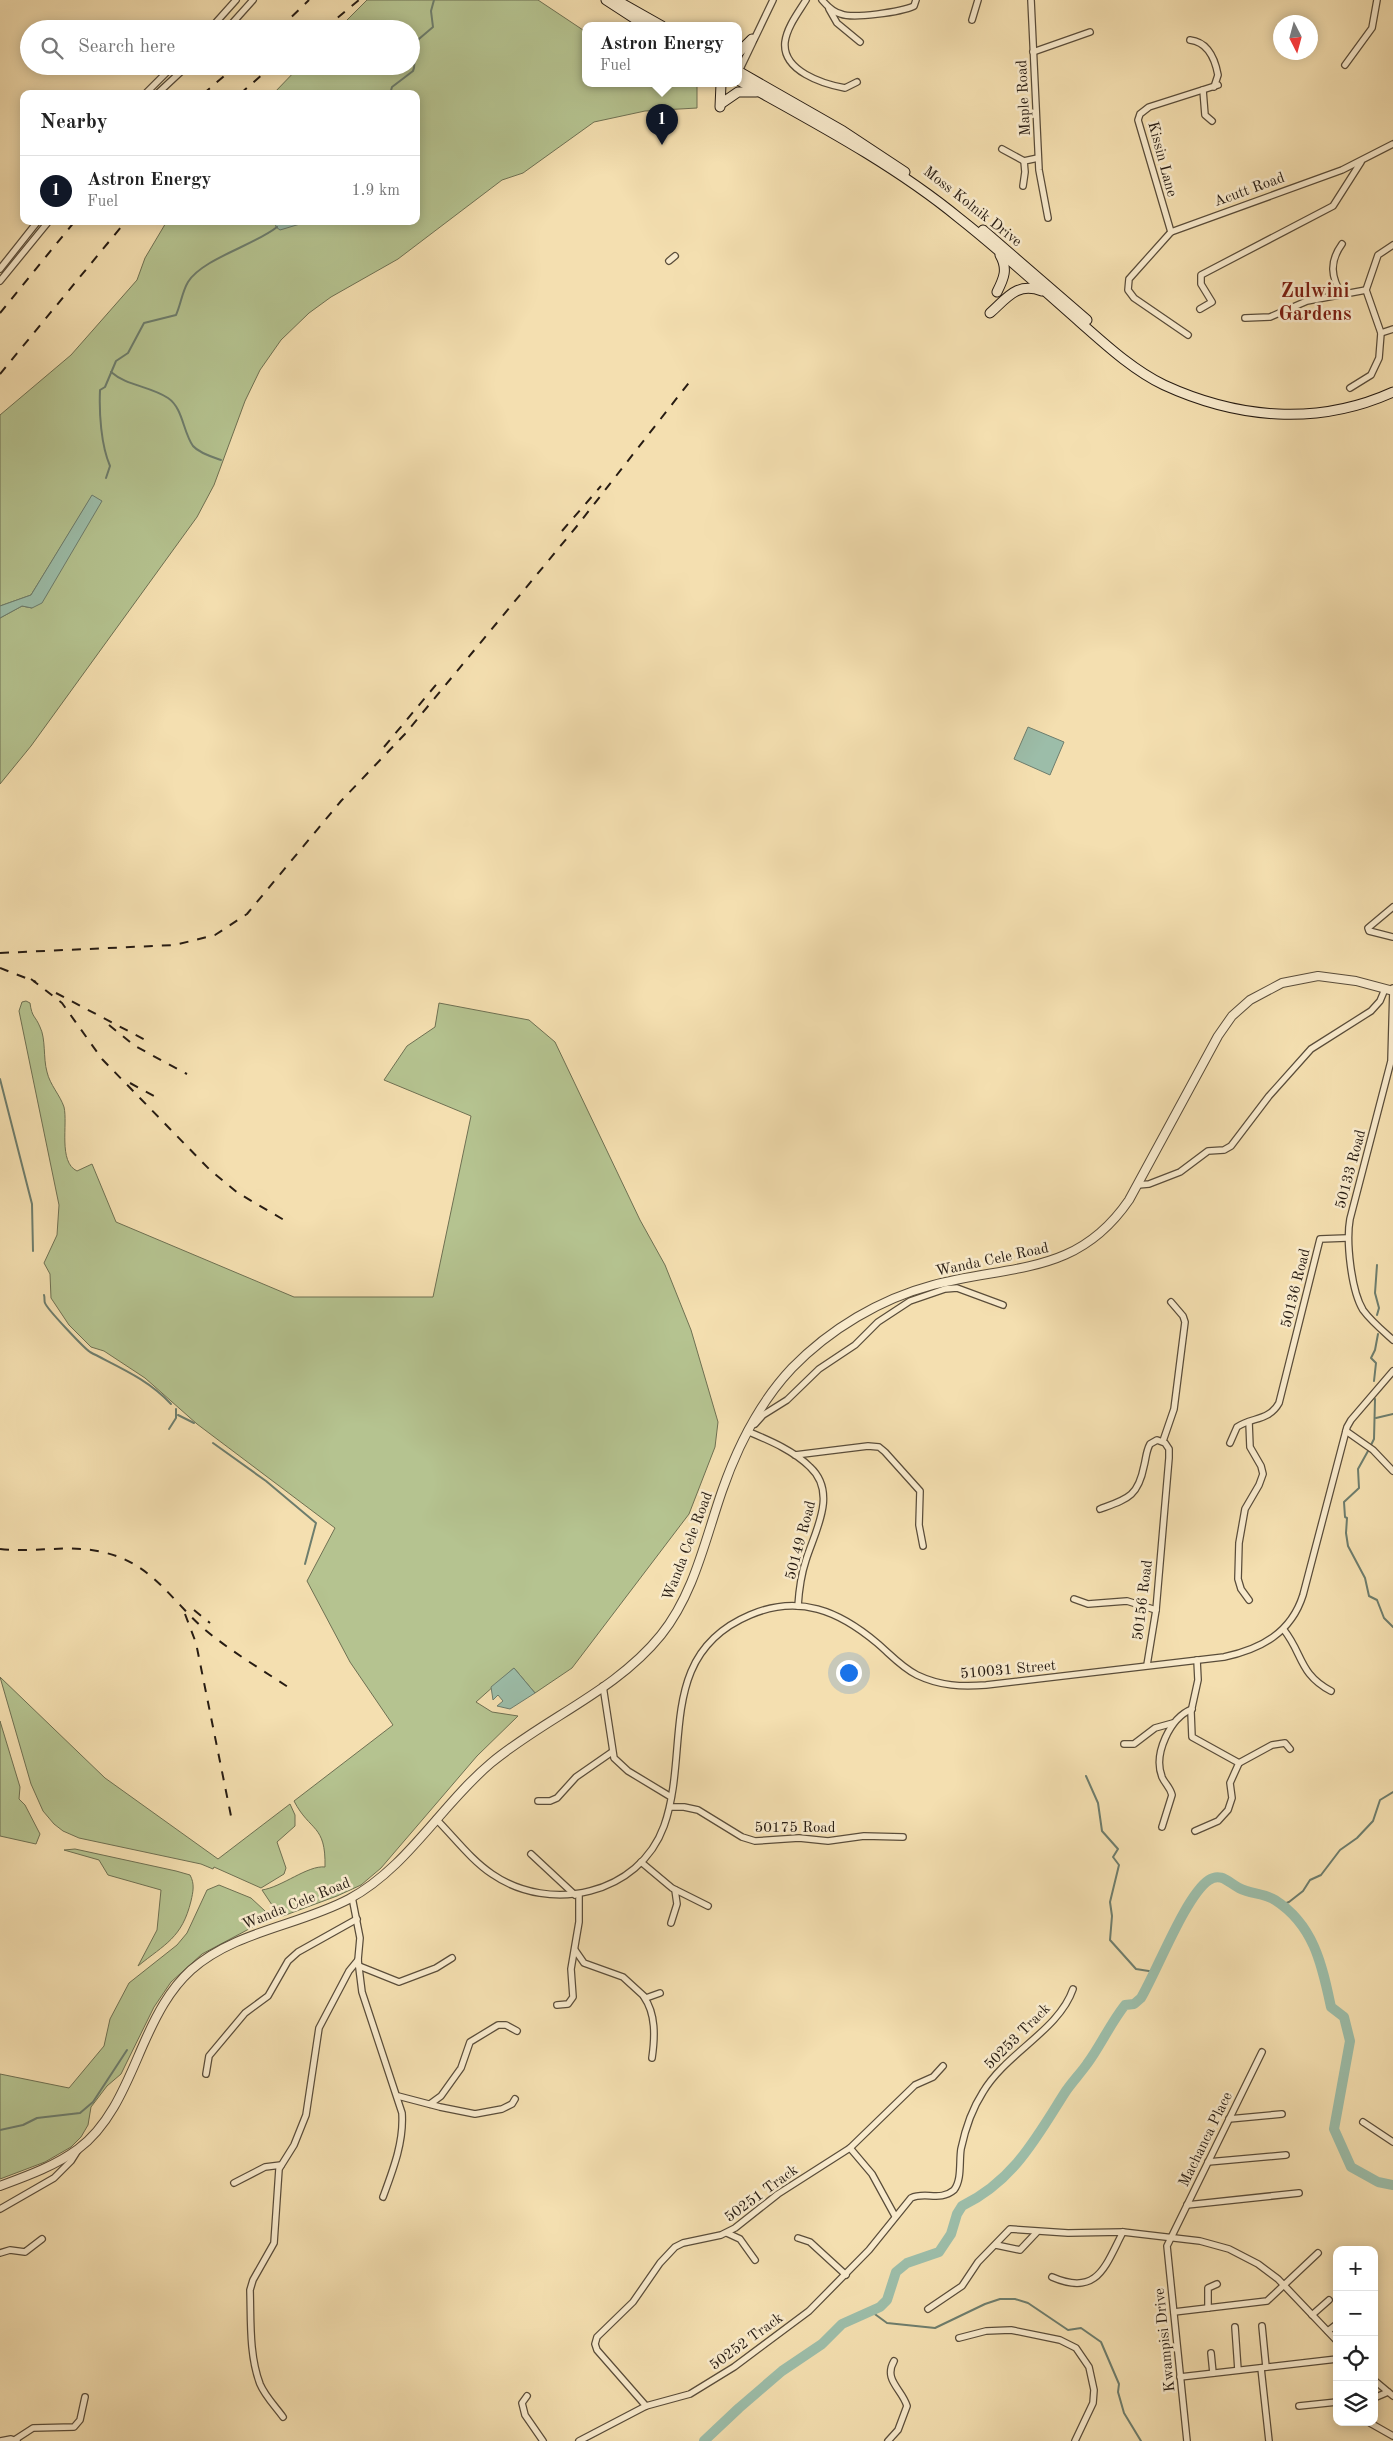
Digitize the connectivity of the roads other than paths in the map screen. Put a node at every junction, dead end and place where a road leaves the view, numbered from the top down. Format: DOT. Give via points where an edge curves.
graph roads {
  1 [pos="236,0"];
  2 [pos="253,0"];
  3 [pos="606,0"];
  4 [pos="616,0"];
  5 [pos="773,0"];
  6 [pos="806,0"];
  7 [pos="916,0"];
  8 [pos="978,0"];
  9 [pos="1031,0"];
  10 [pos="1377,0"];
  11 [pos="824,2"];
  12 [pos="218,20"];
  13 [pos="235,20"];
  14 [pos="972,20"];
  15 [pos="640,22"];
  16 [pos="655,22"];
  17 [pos="1090,32"];
  18 [pos="752,39"];
  19 [pos="1190,40"];
  20 [pos="860,42"];
  21 [pos="742,49"];
  22 [pos="1033,52"];
  23 [pos="742,62"];
  24 [pos="1345,65"];
  25 [pos="742,73"];
  26 [pos="164,75"];
  27 [pos="177,75"];
  28 [pos="742,82"];
  29 [pos="858,82"];
  30 [pos="721,87"];
  31 [pos="150,90"];
  32 [pos="161,90"];
  33 [pos="1203,90"];
  34 [pos="762,93"];
  35 [pos="1212,121"];
  36 [pos="1393,144"];
  37 [pos="1002,149"];
  38 [pos="1038,158"];
  39 [pos="1024,161"];
  40 [pos="1361,162"];
  41 [pos="1023,186"];
  42 [pos="1048,218"];
  43 [pos="35,225"];
  44 [pos="46,225"];
  45 [pos="1171,232"];
  46 [pos="1342,244"];
  47 [pos="1393,245"];
  48 [pos="996,250"];
  49 [pos="675,256"];
  50 [pos="669,261"];
  51 [pos="0,269"];
  52 [pos="0,281"];
  53 [pos="1366,290"];
  54 [pos="997,292"];
  55 [pos="1047,293"];
  56 [pos="1342,295"];
  57 [pos="1200,309"];
  58 [pos="990,313"];
  59 [pos="1245,318"];
  60 [pos="1393,329"];
  61 [pos="1381,333"];
  62 [pos="1188,335"];
  63 [pos="1173,387"];
  64 [pos="1350,388"];
  65 [pos="1393,392"];
  66 [pos="1393,907"];
  67 [pos="1393,937"];
  68 [pos="1391,990"];
  69 [pos="1138,1185"];
  70 [pos="1347,1238"];
  71 [pos="1171,1302"];
  72 [pos="1003,1305"];
  73 [pos="1393,1340"];
  74 [pos="1393,1371"];
  75 [pos="1249,1422"];
  76 [pos="1346,1431"];
  77 [pos="748,1432"];
  78 [pos="1163,1441"];
  79 [pos="1230,1443"];
  80 [pos="795,1455"];
  81 [pos="1393,1471"];
  82 [pos="1100,1509"];
  83 [pos="923,1546"];
  84 [pos="1074,1599"];
  85 [pos="1249,1600"];
  86 [pos="798,1606"];
  87 [pos="1156,1610"];
  88 [pos="1284,1630"];
  89 [pos="1196,1660"];
  90 [pos="1146,1665"];
  91 [pos="603,1686"];
  92 [pos="1331,1691"];
  93 [pos="1192,1709"];
  94 [pos="1173,1723"];
  95 [pos="1124,1744"];
  96 [pos="1290,1749"];
  97 [pos="612,1752"];
  98 [pos="1239,1763"];
  99 [pos="671,1797"];
  100 [pos="538,1801"];
  101 [pos="670,1807"];
  102 [pos="436,1819"];
  103 [pos="1162,1827"];
  104 [pos="1196,1832"];
  105 [pos="903,1836"];
  106 [pos="531,1854"];
  107 [pos="640,1862"];
  108 [pos="676,1890"];
  109 [pos="577,1895"];
  110 [pos="352,1897"];
  111 [pos="708,1906"];
  112 [pos="357,1919"];
  113 [pos="671,1923"];
  114 [pos="574,1950"];
  115 [pos="452,1958"];
  116 [pos="358,1963"];
  117 [pos="1073,1989"];
  118 [pos="660,1993"];
  119 [pos="644,1997"];
  120 [pos="558,2005"];
  121 [pos="517,2031"];
  122 [pos="1262,2052"];
  123 [pos="652,2058"];
  124 [pos="943,2066"];
  125 [pos="206,2074"];
  126 [pos="398,2096"];
  127 [pos="515,2099"];
  128 [pos="430,2104"];
  129 [pos="1282,2114"];
  130 [pos="1229,2120"];
  131 [pos="1363,2122"];
  132 [pos="1393,2142"];
  133 [pos="850,2148"];
  134 [pos="79,2149"];
  135 [pos="1286,2155"];
  136 [pos="1208,2162"];
  137 [pos="281,2165"];
  138 [pos="234,2183"];
  139 [pos="0,2186"];
  140 [pos="956,2188"];
  141 [pos="1298,2193"];
  142 [pos="383,2196"];
  143 [pos="1187,2205"];
  144 [pos="0,2209"];
  145 [pos="895,2216"];
  146 [pos="1038,2232"];
  147 [pos="1124,2232"];
  148 [pos="727,2233"];
  149 [pos="42,2238"];
  150 [pos="798,2238"];
  151 [pos="1171,2238"];
  152 [pos="996,2246"];
  153 [pos="0,2253"];
  154 [pos="1318,2254"];
  155 [pos="755,2260"];
  156 [pos="846,2274"];
  157 [pos="1052,2277"];
  158 [pos="1217,2284"];
  159 [pos="1284,2285"];
  160 [pos="1329,2300"];
  161 [pos="1208,2308"];
  162 [pos="928,2309"];
  163 [pos="1174,2312"];
  164 [pos="1312,2315"];
  165 [pos="1262,2326"];
  166 [pos="1234,2327"];
  167 [pos="1333,2327"];
  168 [pos="1328,2331"];
  169 [pos="1333,2337"];
  170 [pos="959,2338"];
  171 [pos="1211,2353"];
  172 [pos="1333,2359"];
  173 [pos="894,2361"];
  174 [pos="1264,2368"];
  175 [pos="1238,2370"];
  176 [pos="1213,2373"];
  177 [pos="1180,2377"];
  178 [pos="1375,2381"];
  179 [pos="1390,2394"];
  180 [pos="527,2396"];
  181 [pos="85,2397"];
  182 [pos="1333,2402"];
  183 [pos="646,2406"];
  184 [pos="1298,2406"];
  185 [pos="282,2417"];
  186 [pos="1375,2426"];
  187 [pos="1393,2436"];
  188 [pos="16,2440"];
  189 [pos="0,2441"];
  190 [pos="543,2441"];
  191 [pos="579,2441"];
  192 [pos="888,2441"];
  193 [pos="1075,2441"];
  194 [pos="1187,2441"];
  195 [pos="1269,2441"];
  1 -- 12 [label="street"];
  2 -- 13 [label="street"];
  3 -- 15 [label="main road"];
  4 -- 16 [label="main road"];
  5 -- 18 [label="street"];
  6 -- 29 [label="street" via="786,35 785,52 801,72 821,82 845,88"];
  7 -- 11 [label="street" via="911,8 853,16 839,14"];
  8 -- 14 [label="street"];
  9 -- 22 [label="street, Maple Road"];
  10 -- 24 [label="street" via="1372,28"];
  11 -- 20 [label="street" via="837,23"];
  17 -- 22 [label="street"];
  18 -- 21 [label="main road"];
  18 -- 23 [label="street"];
  19 -- 33 [label="street, Kissin Lane" via="1201,42 1209,51 1218,75 1216,86"];
  22 -- 38 [label="street, Maple Road"];
  25 -- 63 [label="main road, Moss Kolnik Drive" via="843,131 961,212 1114,344"];
  26 -- 31 [label="street"];
  27 -- 32 [label="street"];
  28 -- 34 [label="main road, Moss Kolnik Drive"];
  30 -- 34 [label="main road" via="721,105 738,92"];
  33 -- 35 [label="street" via="1205,115"];
  33 -- 45 [label="street, Kissin Lane" via="1149,107 1138,120"];
  34 -- 48 [label="main road, Moss Kolnik Drive" via="906,179 959,217"];
  36 -- 40 [label="street, Acutt Road"];
  37 -- 39 [label="street"];
  38 -- 39 [label="street"];
  38 -- 42 [label="street, Maple Road"];
  39 -- 41 [label="street"];
  40 -- 45 [label="street, Acutt Road"];
  40 -- 57 [label="street" via="1333,206 1201,275 1201,284 1212,302"];
  43 -- 51 [label="street"];
  44 -- 52 [label="street"];
  45 -- 62 [label="street, Acutt Road" via="1129,279 1128,290 1134,298"];
  46 -- 56 [label="street" via="1336,252 1333,267"];
  47 -- 53 [label="street" via="1378,255"];
  48 -- 54 [label="main road" via="1005,272"];
  48 -- 55 [label="main road, Moss Kolnik Drive"];
  49 -- 50 [label="street"];
  53 -- 56 [label="street"];
  53 -- 61 [label="street"];
  55 -- 58 [label="main road" via="1029,287 1020,289"];
  55 -- 63 [label="main road, Moss Kolnik Drive" via="1128,361 1164,385"];
  56 -- 59 [label="street" via="1300,303 1270,317"];
  60 -- 61 [label="street"];
  61 -- 64 [label="street" via="1381,351 1375,369"];
  63 -- 65 [label="main road, Moss Kolnik Drive" via="1194,397 1237,409 1294,416 1345,409"];
  66 -- 67 [label="street" via="1368,927 1369,931"];
  68 -- 69 [label="street" via="1371,1011 1311,1049 1231,1146 1224,1150 1208,1150 1180,1172"];
  68 -- 69 [label="street, Wanda Cele Road" via="1341,978 1312,977 1282,983 1250,1000 1232,1016 1218,1036"];
  68 -- 70 [label="street, 50133 Road" via="1390,1061"];
  69 -- 77 [label="street, Wanda Cele Road" via="1109,1226 1078,1250 1051,1261 930,1286 855,1318 794,1366 762,1406"];
  70 -- 73 [label="street, 50133 Road" via="1360,1304"];
  70 -- 75 [label="street, 50136 Road" via="1320,1239 1282,1393 1276,1408 1265,1417"];
  71 -- 78 [label="street" via="1184,1316 1185,1322 1174,1410"];
  72 -- 77 [label="street" via="956,1288 910,1301 896,1308 855,1345 819,1369 787,1400 763,1415"];
  74 -- 76 [label="street, 510031 Street" via="1350,1420"];
  75 -- 79 [label="street" via="1234,1430"];
  75 -- 85 [label="street" via="1250,1446 1263,1474 1245,1508 1239,1543 1238,1579"];
  76 -- 81 [label="street" via="1373,1450"];
  76 -- 88 [label="street, 510031 Street" via="1300,1606"];
  77 -- 80 [label="street, 50149 Road"];
  77 -- 91 [label="street, Wanda Cele Road" via="731,1466 678,1610 648,1650"];
  78 -- 82 [label="street" via="1150,1444 1141,1479 1134,1492 1126,1499"];
  78 -- 87 [label="street, 50156 Road" via="1168,1445 1169,1458"];
  80 -- 83 [label="street" via="838,1448 878,1447 919,1489 919,1525"];
  80 -- 86 [label="street, 50149 Road" via="816,1473 824,1496 821,1518 802,1574"];
  84 -- 87 [label="street" via="1088,1604 1127,1602"];
  86 -- 90 [label="street, 510031 Street" via="833,1613 907,1669 951,1686 986,1685"];
  86 -- 99 [label="street, 510031 Street" via="771,1608 739,1620 719,1634 700,1655 690,1671 682,1696"];
  87 -- 90 [label="street, 50156 Road"];
  88 -- 89 [label="street, 510031 Street" via="1273,1639 1241,1653"];
  88 -- 92 [label="street" via="1308,1673"];
  89 -- 90 [label="street, 510031 Street"];
  89 -- 93 [label="street" via="1198,1685"];
  91 -- 97 [label="street"];
  91 -- 102 [label="street, Wanda Cele Road" via="497,1758"];
  93 -- 94 [label="street"];
  93 -- 98 [label="street" via="1192,1737"];
  94 -- 95 [label="street" via="1155,1728 1134,1744"];
  94 -- 103 [label="street" via="1162,1752 1162,1777 1172,1794"];
  96 -- 98 [label="street" via="1285,1743 1277,1743"];
  97 -- 99 [label="street" via="616,1761 628,1771"];
  97 -- 100 [label="street" via="576,1777 557,1798"];
  98 -- 104 [label="street" via="1230,1783 1232,1798 1228,1810 1218,1821"];
  99 -- 101 [label="street, 510031 Street"];
  101 -- 105 [label="street, 50175 Road" via="698,1810 742,1837 761,1841"];
  101 -- 107 [label="street, 510031 Street" via="659,1838"];
  102 -- 109 [label="street, 510031 Street" via="492,1875 531,1893"];
  102 -- 110 [label="street, Wanda Cele Road" via="394,1865"];
  106 -- 109 [label="street"];
  107 -- 108 [label="street"];
  107 -- 109 [label="street, 510031 Street" via="607,1886"];
  108 -- 111 [label="street"];
  108 -- 113 [label="street" via="677,1904"];
  109 -- 114 [label="street"];
  110 -- 112 [label="street"];
  110 -- 134 [label="street, Wanda Cele Road" via="231,1944 187,1974 160,2010 109,2114"];
  112 -- 116 [label="street" via="360,1938"];
  112 -- 125 [label="street" via="288,1961 268,1996 245,2013 209,2056"];
  114 -- 119 [label="street" via="584,1963 623,1977"];
  114 -- 120 [label="street" via="571,1969 573,1999 565,2006"];
  115 -- 116 [label="street" via="436,1968 399,1982"];
  116 -- 126 [label="street" via="362,1992"];
  116 -- 137 [label="street" via="349,1971 319,2028 306,2115 292,2149"];
  117 -- 140 [label="street, 50253 Track" via="1058,2014 1006,2063 982,2093 964,2138"];
  118 -- 119 [label="street"];
  119 -- 123 [label="street" via="653,2018"];
  121 -- 128 [label="street" via="498,2025 470,2042 461,2068 441,2096"];
  122 -- 130 [label="street, Machanca Place"];
  124 -- 133 [label="street, 50251 Track" via="933,2077 915,2085"];
  126 -- 128 [label="street"];
  126 -- 142 [label="street" via="402,2125 397,2154"];
  127 -- 128 [label="street" via="502,2109 482,2114"];
  129 -- 130 [label="street"];
  130 -- 136 [label="street, Machanca Place"];
  131 -- 132 [label="street"];
  133 -- 145 [label="street" via="872,2174"];
  133 -- 148 [label="street, 50251 Track" via="778,2194"];
  134 -- 139 [label="street, Wanda Cele Road" via="44,2169"];
  134 -- 144 [label="street" via="72,2161 54,2178"];
  135 -- 136 [label="street"];
  136 -- 143 [label="street, Machanca Place"];
  137 -- 138 [label="street" via="265,2167"];
  137 -- 185 [label="street" via="277,2179 274,2243 251,2285 251,2314 254,2361 260,2385"];
  140 -- 145 [label="street, 50252 Track" via="938,2197 914,2196"];
  141 -- 143 [label="street"];
  143 -- 151 [label="street, Machanca Place"];
  145 -- 156 [label="street, 50252 Track" via="880,2238"];
  146 -- 147 [label="street"];
  146 -- 152 [label="street" via="1020,2250"];
  146 -- 152 [label="street" via="1014,2228 1006,2232"];
  147 -- 151 [label="street"];
  147 -- 157 [label="street" via="1099,2276 1076,2285"];
  148 -- 155 [label="street" via="740,2239"];
  148 -- 183 [label="street, 50251 Track" via="675,2247 633,2302 595,2340 596,2350"];
  149 -- 153 [label="street" via="25,2252 10,2250"];
  150 -- 156 [label="street" via="810,2242"];
  151 -- 159 [label="street" via="1229,2249 1258,2264"];
  151 -- 163 [label="street, Kwampisi Drive" via="1167,2249"];
  152 -- 162 [label="street" via="978,2262 962,2286"];
  154 -- 159 [label="street"];
  156 -- 183 [label="street, 50252 Track" via="810,2311 734,2367 690,2394"];
  158 -- 161 [label="street" via="1208,2288"];
  159 -- 161 [label="street" via="1267,2301"];
  159 -- 164 [label="street"];
  160 -- 164 [label="street"];
  161 -- 163 [label="street"];
  163 -- 177 [label="street, Kwampisi Drive"];
  164 -- 168 [label="street"];
  165 -- 174 [label="street"];
  166 -- 175 [label="street"];
  167 -- 168 [label="street"];
  168 -- 169 [label="street"];
  170 -- 193 [label="street" via="986,2331 1011,2330 1070,2344 1079,2352 1094,2383 1093,2403"];
  171 -- 176 [label="street"];
  172 -- 174 [label="street"];
  173 -- 192 [label="street" via="890,2367 890,2378 907,2406 898,2430"];
  174 -- 175 [label="street"];
  174 -- 195 [label="street"];
  175 -- 176 [label="street"];
  176 -- 177 [label="street"];
  177 -- 194 [label="street, Kwampisi Drive"];
  178 -- 179 [label="street"];
  180 -- 190 [label="street" via="522,2408"];
  181 -- 188 [label="street" via="80,2420 74,2427 34,2428"];
  182 -- 184 [label="street"];
  183 -- 191 [label="street, 50252 Track"];
  186 -- 187 [label="street"];
  188 -- 189 [label="street"];
}
